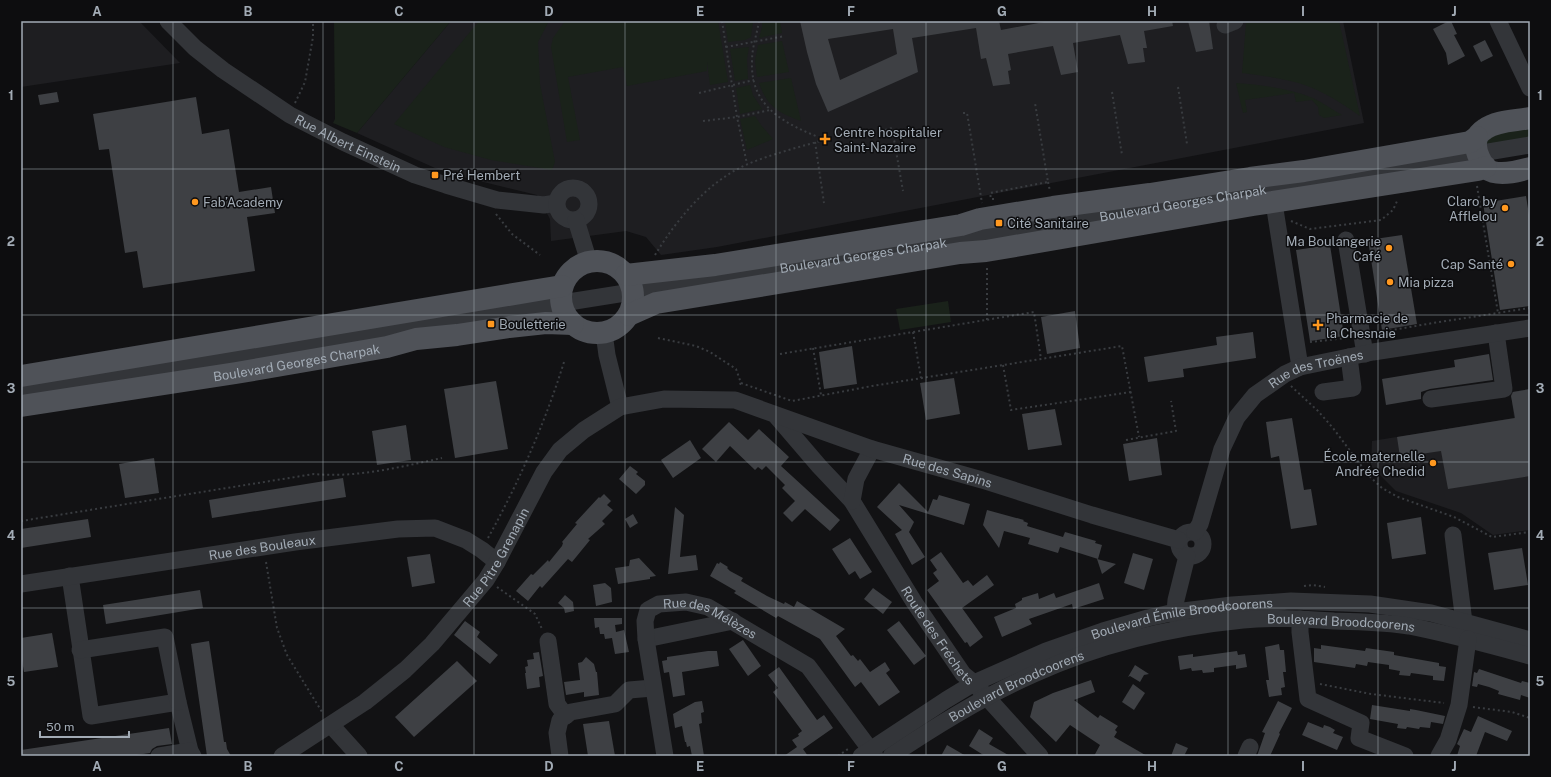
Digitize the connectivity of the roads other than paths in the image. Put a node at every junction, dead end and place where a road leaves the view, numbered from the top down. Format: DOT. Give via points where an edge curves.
graph roads {
  1 [pos="168,21"];
  2 [pos="1498,21"];
  3 [pos="1530,88"];
  4 [pos="1530,118"];
  5 [pos="1530,145"];
  6 [pos="1479,160"];
  7 [pos="1529,168"];
  8 [pos="556,203"];
  9 [pos="1274,203"];
  10 [pos="576,220"];
  11 [pos="1346,240"];
  12 [pos="589,262"];
  13 [pos="629,284"];
  14 [pos="558,298"];
  15 [pos="629,314"];
  16 [pos="573,324"];
  17 [pos="1530,328"];
  18 [pos="604,333"];
  19 [pos="1496,333"];
  20 [pos="1357,355"];
  21 [pos="1300,367"];
  22 [pos="21,376"];
  23 [pos="21,391"];
  24 [pos="1323,392"];
  25 [pos="722,399"];
  26 [pos="1431,399"];
  27 [pos="21,406"];
  28 [pos="620,407"];
  29 [pos="776,415"];
  30 [pos="810,427"];
  31 [pos="802,445"];
  32 [pos="872,449"];
  33 [pos="852,501"];
  34 [pos="1195,532"];
  35 [pos="1453,535"];
  36 [pos="1179,540"];
  37 [pos="1187,556"];
  38 [pos="497,562"];
  39 [pos="70,576"];
  40 [pos="21,584"];
  41 [pos="1175,612"];
  42 [pos="1300,619"];
  43 [pos="733,621"];
  44 [pos="1464,622"];
  45 [pos="1181,629"];
  46 [pos="646,639"];
  47 [pos="1468,639"];
  48 [pos="1530,640"];
  49 [pos="548,641"];
  50 [pos="80,650"];
  51 [pos="1530,656"];
  52 [pos="974,684"];
  53 [pos="653,688"];
  54 [pos="986,698"];
  55 [pos="178,702"];
  56 [pos="566,716"];
  57 [pos="331,725"];
  58 [pos="192,753"];
  59 [pos="869,754"];
  60 [pos="159,756"];
  61 [pos="282,756"];
  62 [pos="359,756"];
  63 [pos="560,756"];
  64 [pos="665,756"];
  65 [pos="891,756"];
  66 [pos="1040,756"];
  67 [pos="1405,756"];
  68 [pos="1439,756"];
  1 -- 8 [label="street, Rue Albert Einstein" via="195,48 223,70 290,115 343,142 415,175 496,206"];
  2 -- 3 [label="street"];
  4 -- 6 [label="main road" via="1492,125 1484,129"];
  5 -- 6 [label="street, Boulevard Georges Charpak"];
  6 -- 7 [label="main road" via="1492,171 1501,173"];
  6 -- 9 [label="main road, Boulevard Georges Charpak" via="1478,170"];
  6 -- 13 [label="main road, Boulevard Georges Charpak" via="1470,142 1304,171 1053,207 962,225 715,265"];
  8 -- 10 [label="street" via="562,216"];
  8 -- 10 [label="street" via="564,190 574,188 583,191 588,199 588,210"];
  9 -- 15 [label="main road, Boulevard Georges Charpak" via="711,293 656,303"];
  9 -- 21 [label="street"];
  10 -- 12 [label="street"];
  11 -- 20 [label="street" via="1362,336"];
  12 -- 13 [label="main road" via="609,263 618,268"];
  12 -- 14 [label="main road" via="568,275"];
  13 -- 14 [label="street, Boulevard Georges Charpak"];
  13 -- 15 [label="main road" via="633,304"];
  14 -- 16 [label="main road" via="566,316"];
  14 -- 22 [label="main road, Boulevard Georges Charpak"];
  14 -- 23 [label="street"];
  15 -- 18 [label="main road" via="622,323"];
  16 -- 18 [label="main road" via="593,334"];
  16 -- 27 [label="main road, Boulevard Georges Charpak" via="546,323 457,336 416,339 387,347 236,373"];
  17 -- 19 [label="street, Rue des Troënes"];
  18 -- 28 [label="street"];
  19 -- 20 [label="street, Rue des Troënes"];
  19 -- 26 [label="street" via="1504,389"];
  20 -- 21 [label="street, Rue des Troënes"];
  20 -- 24 [label="street" via="1353,388"];
  21 -- 34 [label="street, Rue des Troënes" via="1255,395 1237,416 1222,449 1200,524"];
  25 -- 28 [label="street, Rue Pitre Grenapin" via="664,399"];
  25 -- 29 [label="street, Rue des Sapins" via="735,400"];
  28 -- 38 [label="street, Rue Pitre Grenapin" via="584,430 560,450 544,472"];
  29 -- 30 [label="street, Rue des Sapins"];
  29 -- 31 [label="street, Route des Fréchets"];
  30 -- 31 [label="street"];
  30 -- 32 [label="street, Rue des Sapins"];
  31 -- 33 [label="street, Route des Fréchets"];
  32 -- 33 [label="street" via="856,479"];
  32 -- 36 [label="street, Rue des Sapins"];
  33 -- 52 [label="street, Route des Fréchets" via="914,602 963,674"];
  34 -- 36 [label="street" via="1188,532"];
  34 -- 37 [label="street" via="1202,538 1203,546 1195,555"];
  35 -- 44 [label="street"];
  36 -- 37 [label="street" via="1179,548"];
  37 -- 41 [label="street"];
  38 -- 39 [label="street, Rue des Bouleaux" via="466,540 435,528 398,529"];
  38 -- 57 [label="street, Rue Pitre Grenapin" via="486,580 432,644 405,670"];
  39 -- 40 [label="street, Rue des Bouleaux"];
  39 -- 50 [label="street"];
  41 -- 44 [label="street, Boulevard Émile Broodcoorens" via="1298,601 1370,604 1431,613"];
  41 -- 45 [label="street"];
  41 -- 52 [label="street, Boulevard Émile Broodcoorens" via="1103,631 1046,651"];
  42 -- 45 [label="street, Boulevard Broodcoorens" via="1244,620"];
  42 -- 47 [label="street, Boulevard Broodcoorens" via="1390,624"];
  42 -- 67 [label="street" via="1308,699 1360,723 1359,738"];
  43 -- 46 [label="street"];
  43 -- 46 [label="street, Rue des Mélèzes" via="708,606 686,602 659,604 648,610 645,621"];
  43 -- 59 [label="street, Rue des Mélèzes" via="808,666"];
  44 -- 48 [label="street, Boulevard Émile Broodcoorens"];
  45 -- 54 [label="street, Boulevard Broodcoorens" via="1151,634 1101,648 1035,674"];
  46 -- 53 [label="street, Rue des Mélèzes"];
  47 -- 51 [label="street, Boulevard Broodcoorens"];
  47 -- 68 [label="street" via="1459,705 1448,740"];
  49 -- 56 [label="street" via="557,704"];
  50 -- 55 [label="street" via="165,637"];
  50 -- 55 [label="street" via="91,716"];
  52 -- 54 [label="street, Route des Fréchets"];
  52 -- 59 [label="street, Boulevard Émile Broodcoorens"];
  53 -- 56 [label="street" via="629,690 615,704 571,712"];
  53 -- 64 [label="street, Rue des Mélèzes"];
  54 -- 65 [label="street, Boulevard Broodcoorens" via="933,728"];
  54 -- 66 [label="street, Route des Fréchets"];
  55 -- 58 [label="street"];
  56 -- 63 [label="street" via="560,720 557,734"];
  57 -- 61 [label="street, Rue Pitre Grenapin"];
  57 -- 62 [label="street"];
  58 -- 60 [label="street"];
}
